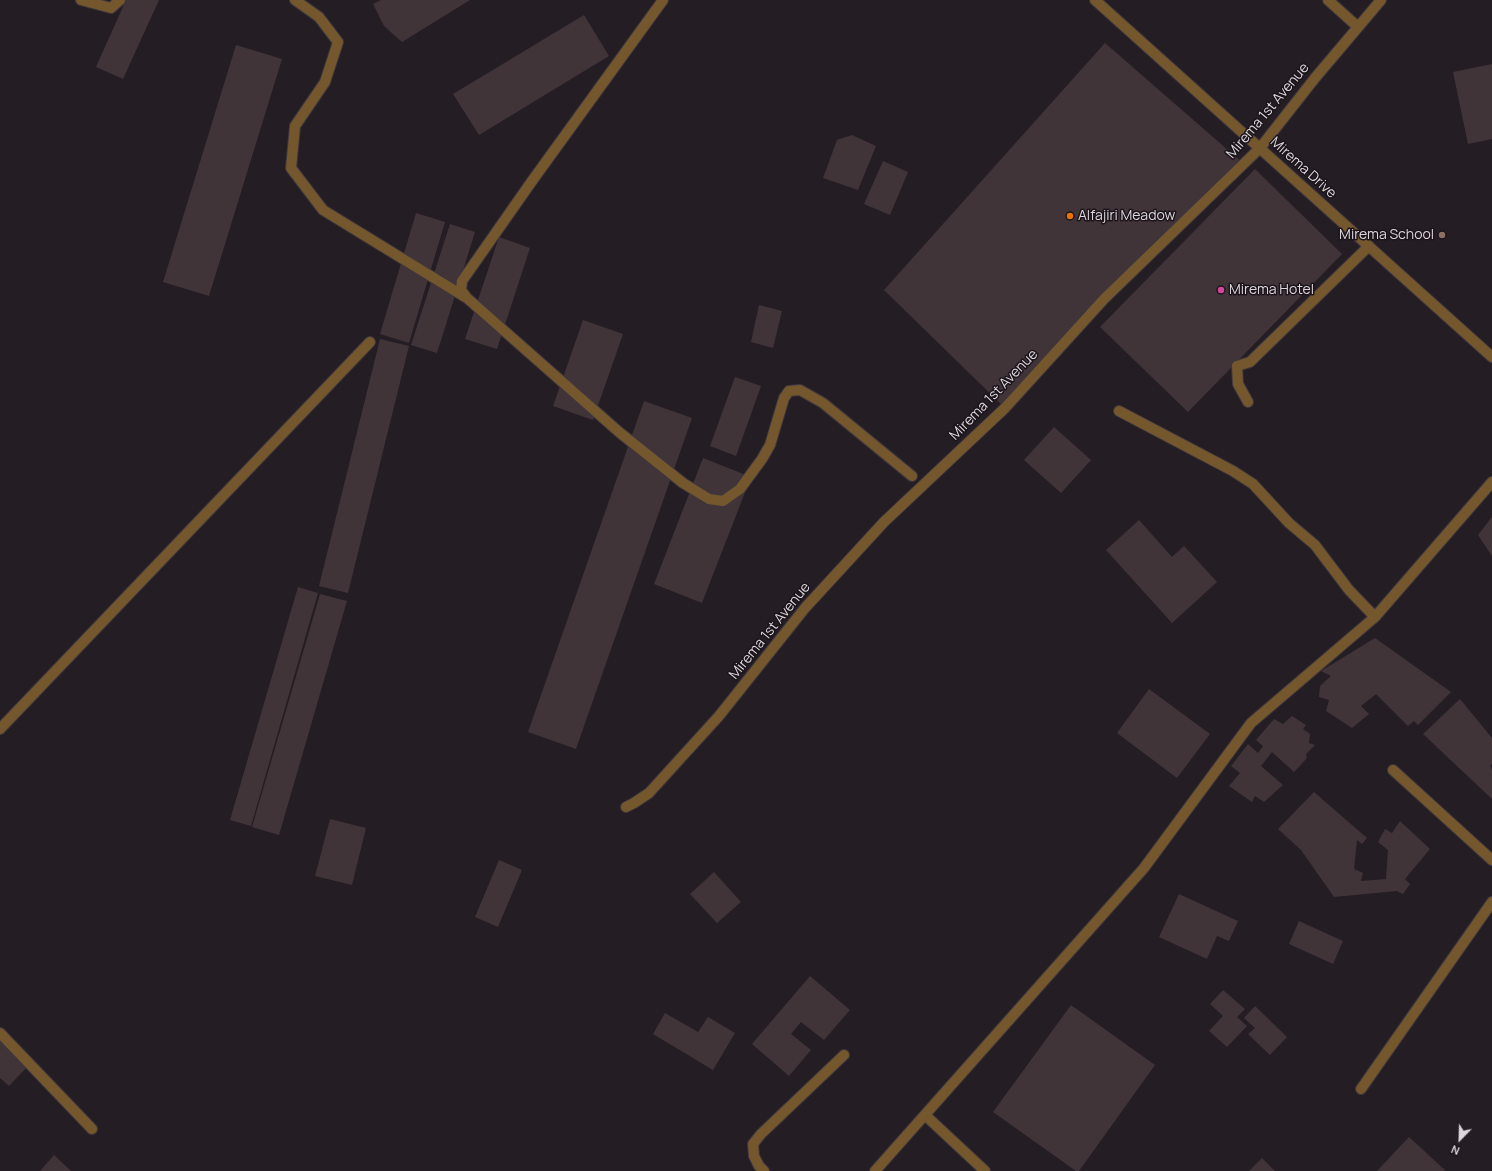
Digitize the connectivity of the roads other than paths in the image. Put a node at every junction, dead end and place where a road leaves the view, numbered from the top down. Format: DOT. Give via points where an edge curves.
graph roads {
  1 [pos="81,0"];
  2 [pos="120,0"];
  3 [pos="295,0"];
  4 [pos="663,0"];
  5 [pos="1095,0"];
  6 [pos="1328,0"];
  7 [pos="1381,0"];
  8 [pos="1358,27"];
  9 [pos="1260,148"];
  10 [pos="1369,246"];
  11 [pos="467,298"];
  12 [pos="370,342"];
  13 [pos="1492,357"];
  14 [pos="1248,402"];
  15 [pos="1119,410"];
  16 [pos="912,476"];
  17 [pos="1492,482"];
  18 [pos="1375,617"];
  19 [pos="0,729"];
  20 [pos="1393,770"];
  21 [pos="626,806"];
  22 [pos="1492,860"];
  23 [pos="1492,902"];
  24 [pos="0,1033"];
  25 [pos="844,1055"];
  26 [pos="1362,1089"];
  27 [pos="925,1115"];
  28 [pos="92,1129"];
  29 [pos="764,1171"];
  30 [pos="875,1171"];
  31 [pos="985,1171"];
  1 -- 2 [label="street" via="110,8"];
  3 -- 11 [label="street" via="319,17 338,42 325,82 295,126 291,168 323,210"];
  4 -- 11 [label="street" via="462,281 461,290"];
  5 -- 9 [label="street, Mirema Drive"];
  6 -- 8 [label="street"];
  7 -- 8 [label="street, Mirema 1st Avenue"];
  8 -- 9 [label="street, Mirema 1st Avenue"];
  9 -- 10 [label="street, Mirema Drive"];
  9 -- 21 [label="street, Mirema 1st Avenue" via="1104,299 1005,408 884,522 805,608 719,716 649,793"];
  10 -- 13 [label="street, Mirema Drive"];
  10 -- 14 [label="street" via="1250,362 1237,366 1238,384"];
  11 -- 16 [label="street" via="619,432 683,483 709,499 724,501 740,489 770,445 784,398 789,391 800,390 823,403"];
  12 -- 19 [label="street"];
  15 -- 18 [label="street" via="1233,470 1253,484 1289,523 1315,546 1349,590"];
  17 -- 18 [label="street"];
  18 -- 27 [label="street" via="1251,723 1144,868"];
  20 -- 22 [label="street"];
  23 -- 26 [label="street"];
  24 -- 28 [label="street"];
  25 -- 29 [label="street" via="761,1134 754,1144 754,1156 758,1166"];
  27 -- 30 [label="street"];
  27 -- 31 [label="street"];
}
